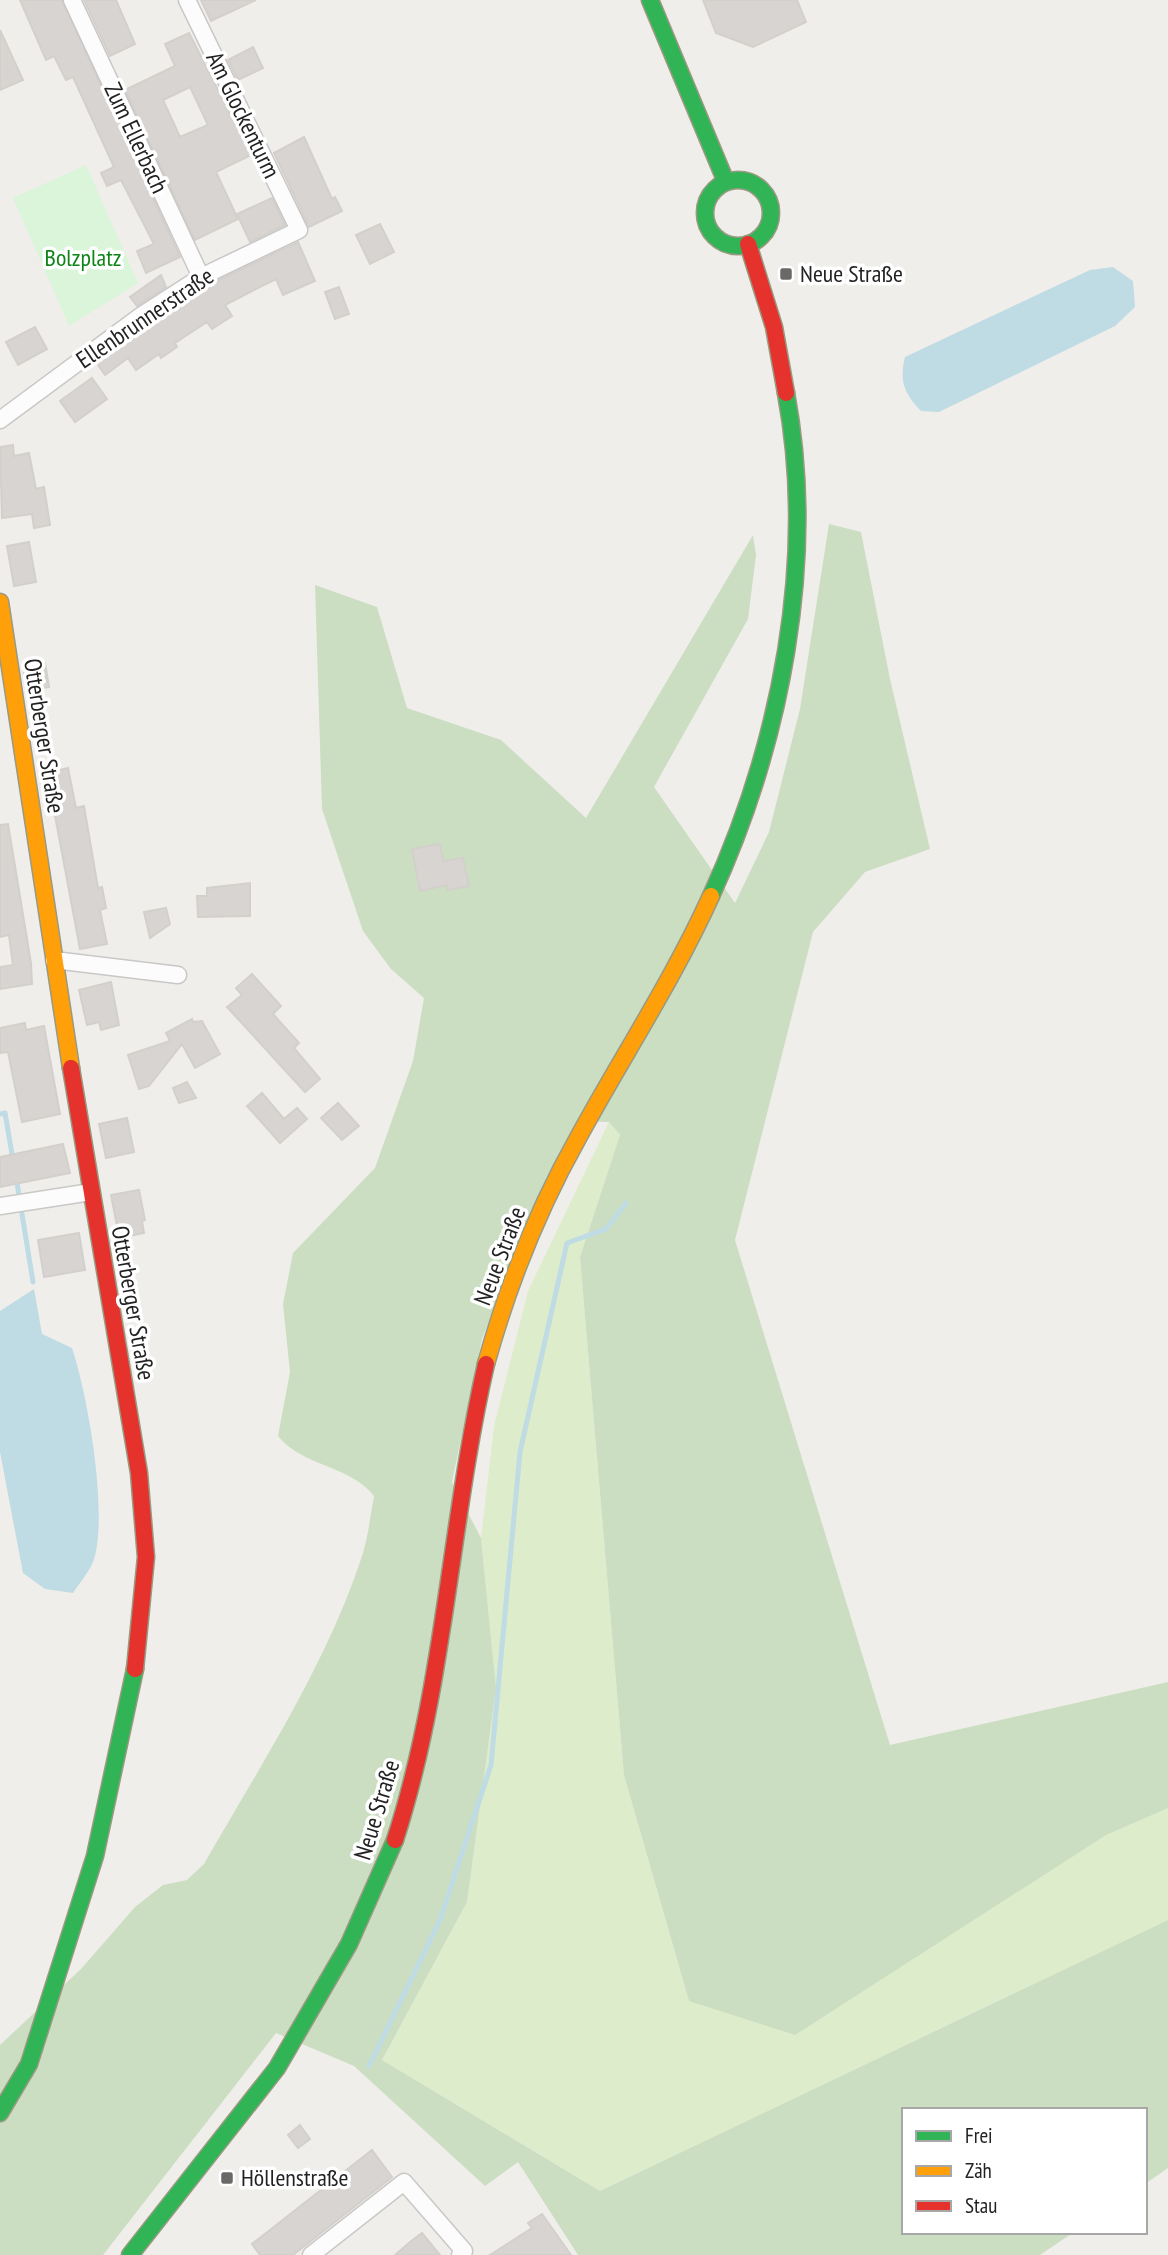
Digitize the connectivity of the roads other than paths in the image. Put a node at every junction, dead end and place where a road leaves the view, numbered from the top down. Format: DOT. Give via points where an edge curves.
graph roads {
  1 [pos="72,0"];
  2 [pos="187,0"];
  3 [pos="650,0"];
  4 [pos="726,182"];
  5 [pos="299,230"];
  6 [pos="748,244"];
  7 [pos="201,276"];
  8 [pos="0,420"];
  9 [pos="0,602"];
  10 [pos="54,960"];
  11 [pos="178,975"];
  12 [pos="92,1192"];
  13 [pos="0,1206"];
  14 [pos="0,2113"];
  15 [pos="130,2255"];
  16 [pos="311,2255"];
  17 [pos="460,2255"];
  1 -- 7 [label="street, Zum Ellerbach"];
  2 -- 5 [label="street, Am Glockenturm"];
  3 -- 4 [label="main road"];
  4 -- 6 [label="main road" via="711,193 706,222 727,244"];
  4 -- 6 [label="main road" via="749,182 769,202 769,224"];
  5 -- 7 [label="street, Ellenbrunnerstraße"];
  6 -- 15 [label="main road, Neue Straße" via="777,336 796,487 793,575 777,706 761,772 699,924 561,1168 504,1305 469,1440 422,1736 404,1811 368,1910 269,2080"];
  7 -- 8 [label="street, Ellenbrunnerstraße"];
  9 -- 10 [label="main road, Otterberger Straße"];
  10 -- 11 [label="street"];
  10 -- 12 [label="main road, Otterberger Straße"];
  12 -- 13 [label="street"];
  12 -- 14 [label="main road, Otterberger Straße" via="139,1473 146,1557 138,1655 95,1856 29,2064"];
  16 -- 17 [label="street" via="404,2182 464,2251"];
}
